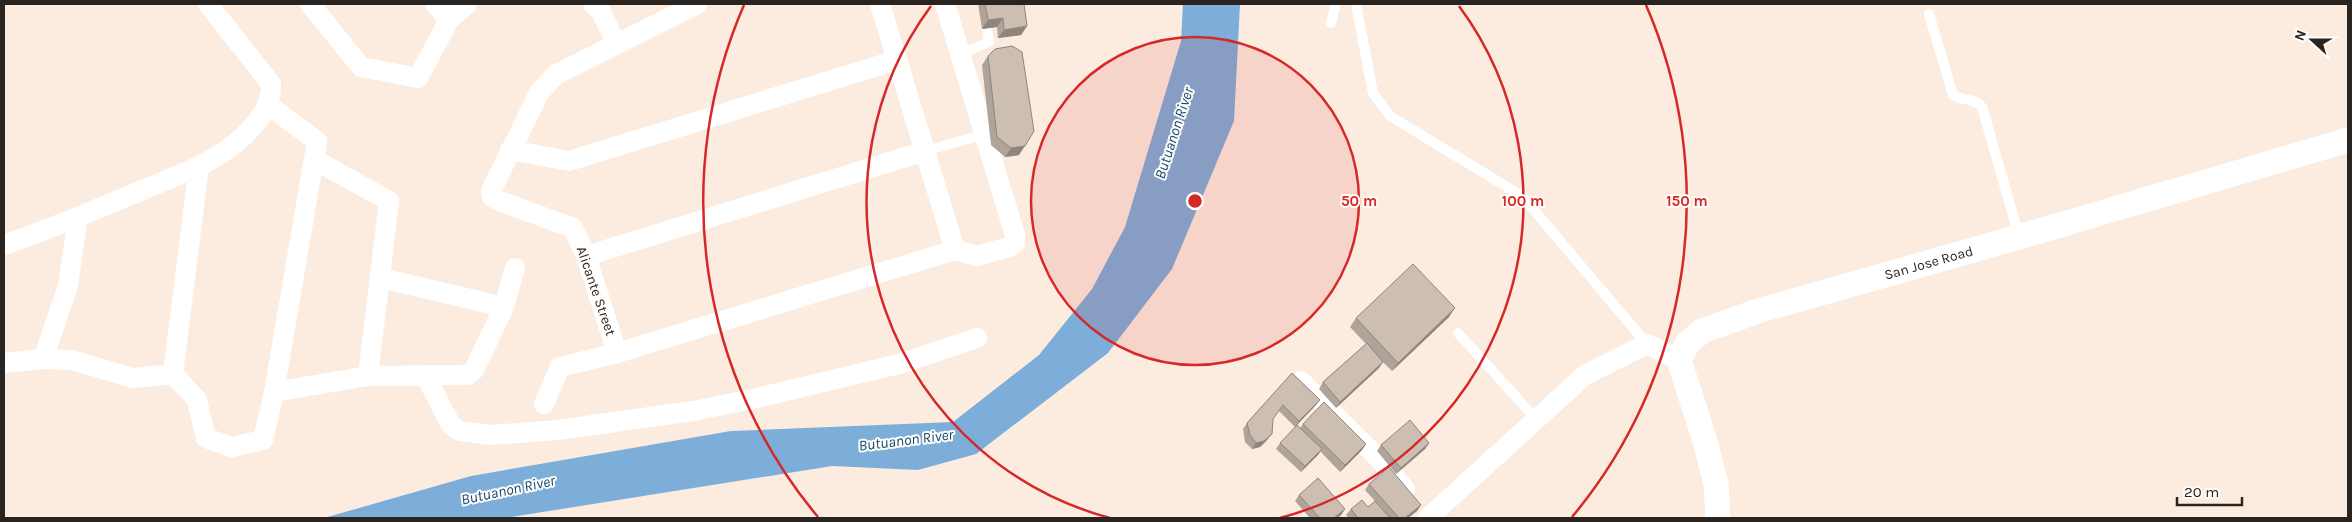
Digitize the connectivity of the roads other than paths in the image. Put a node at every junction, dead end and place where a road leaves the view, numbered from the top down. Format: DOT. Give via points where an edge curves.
graph roads {
  1 [pos="208,4"];
  2 [pos="310,4"];
  3 [pos="435,4"];
  4 [pos="467,4"];
  5 [pos="593,4"];
  6 [pos="697,4"];
  7 [pos="880,4"];
  8 [pos="945,4"];
  9 [pos="983,4"];
  10 [pos="1336,4"];
  11 [pos="1356,4"];
  12 [pos="1929,14"];
  13 [pos="449,20"];
  14 [pos="1331,23"];
  15 [pos="616,43"];
  16 [pos="961,54"];
  17 [pos="897,60"];
  18 [pos="268,105"];
  19 [pos="985,134"];
  20 [pos="2348,140"];
  21 [pos="510,150"];
  22 [pos="925,151"];
  23 [pos="315,160"];
  24 [pos="199,166"];
  25 [pos="78,217"];
  26 [pos="2019,237"];
  27 [pos="4,245"];
  28 [pos="955,250"];
  29 [pos="586,256"];
  30 [pos="515,268"];
  31 [pos="381,278"];
  32 [pos="504,307"];
  33 [pos="1458,333"];
  34 [pos="977,338"];
  35 [pos="1647,344"];
  36 [pos="616,352"];
  37 [pos="43,359"];
  38 [pos="1679,360"];
  39 [pos="4,363"];
  40 [pos="174,374"];
  41 [pos="368,376"];
  42 [pos="426,377"];
  43 [pos="1301,381"];
  44 [pos="274,392"];
  45 [pos="544,404"];
  46 [pos="1537,420"];
  47 [pos="1428,518"];
  48 [pos="1718,518"];
  1 -- 18 [label="street" via="271,84"];
  2 -- 13 [label="street" via="361,67 418,78"];
  3 -- 13 [label="street"];
  4 -- 13 [label="street"];
  5 -- 15 [label="street" via="601,12"];
  6 -- 15 [label="street"];
  7 -- 17 [label="street"];
  8 -- 16 [label="street"];
  9 -- 16 [label="lane" via="989,42"];
  10 -- 14 [label="lane"];
  11 -- 35 [label="lane" via="1373,93 1390,116 1522,196"];
  12 -- 26 [label="lane" via="1953,95 1982,107"];
  15 -- 21 [label="street" via="555,74 539,93"];
  16 -- 19 [label="street"];
  17 -- 21 [label="street" via="569,161"];
  17 -- 22 [label="street"];
  18 -- 23 [label="street" via="317,141"];
  18 -- 24 [label="street" via="253,126 232,146"];
  19 -- 22 [label="lane"];
  19 -- 28 [label="street" via="1015,243 977,256"];
  20 -- 26 [label="street, San Jose Road"];
  21 -- 29 [label="street, Alicante Street" via="491,191 492,197 570,226"];
  22 -- 28 [label="street"];
  22 -- 29 [label="street"];
  23 -- 31 [label="street" via="389,201"];
  23 -- 44 [label="street"];
  24 -- 25 [label="street"];
  24 -- 40 [label="street"];
  25 -- 27 [label="street"];
  25 -- 37 [label="street" via="68,286"];
  26 -- 38 [label="street, San Jose Road" via="1760,310 1702,331 1687,344"];
  28 -- 36 [label="street"];
  29 -- 36 [label="street, Alicante Street"];
  30 -- 32 [label="street"];
  31 -- 32 [label="street"];
  31 -- 41 [label="street"];
  32 -- 42 [label="street" via="474,370 467,375"];
  33 -- 46 [label="lane"];
  34 -- 42 [label="street" via="899,364 757,398 558,430 490,435 460,431 451,425"];
  35 -- 38 [label="street"];
  35 -- 46 [label="street" via="1584,376"];
  36 -- 45 [label="street" via="560,367"];
  37 -- 39 [label="street"];
  37 -- 40 [label="street" via="72,360 133,378"];
  38 -- 48 [label="street" via="1716,484"];
  40 -- 44 [label="street" via="198,400 206,438 232,447 263,440"];
  41 -- 42 [label="street"];
  41 -- 44 [label="street"];
  43 -- 47 [label="street" via="1383,463"];
  46 -- 47 [label="street"];
}
